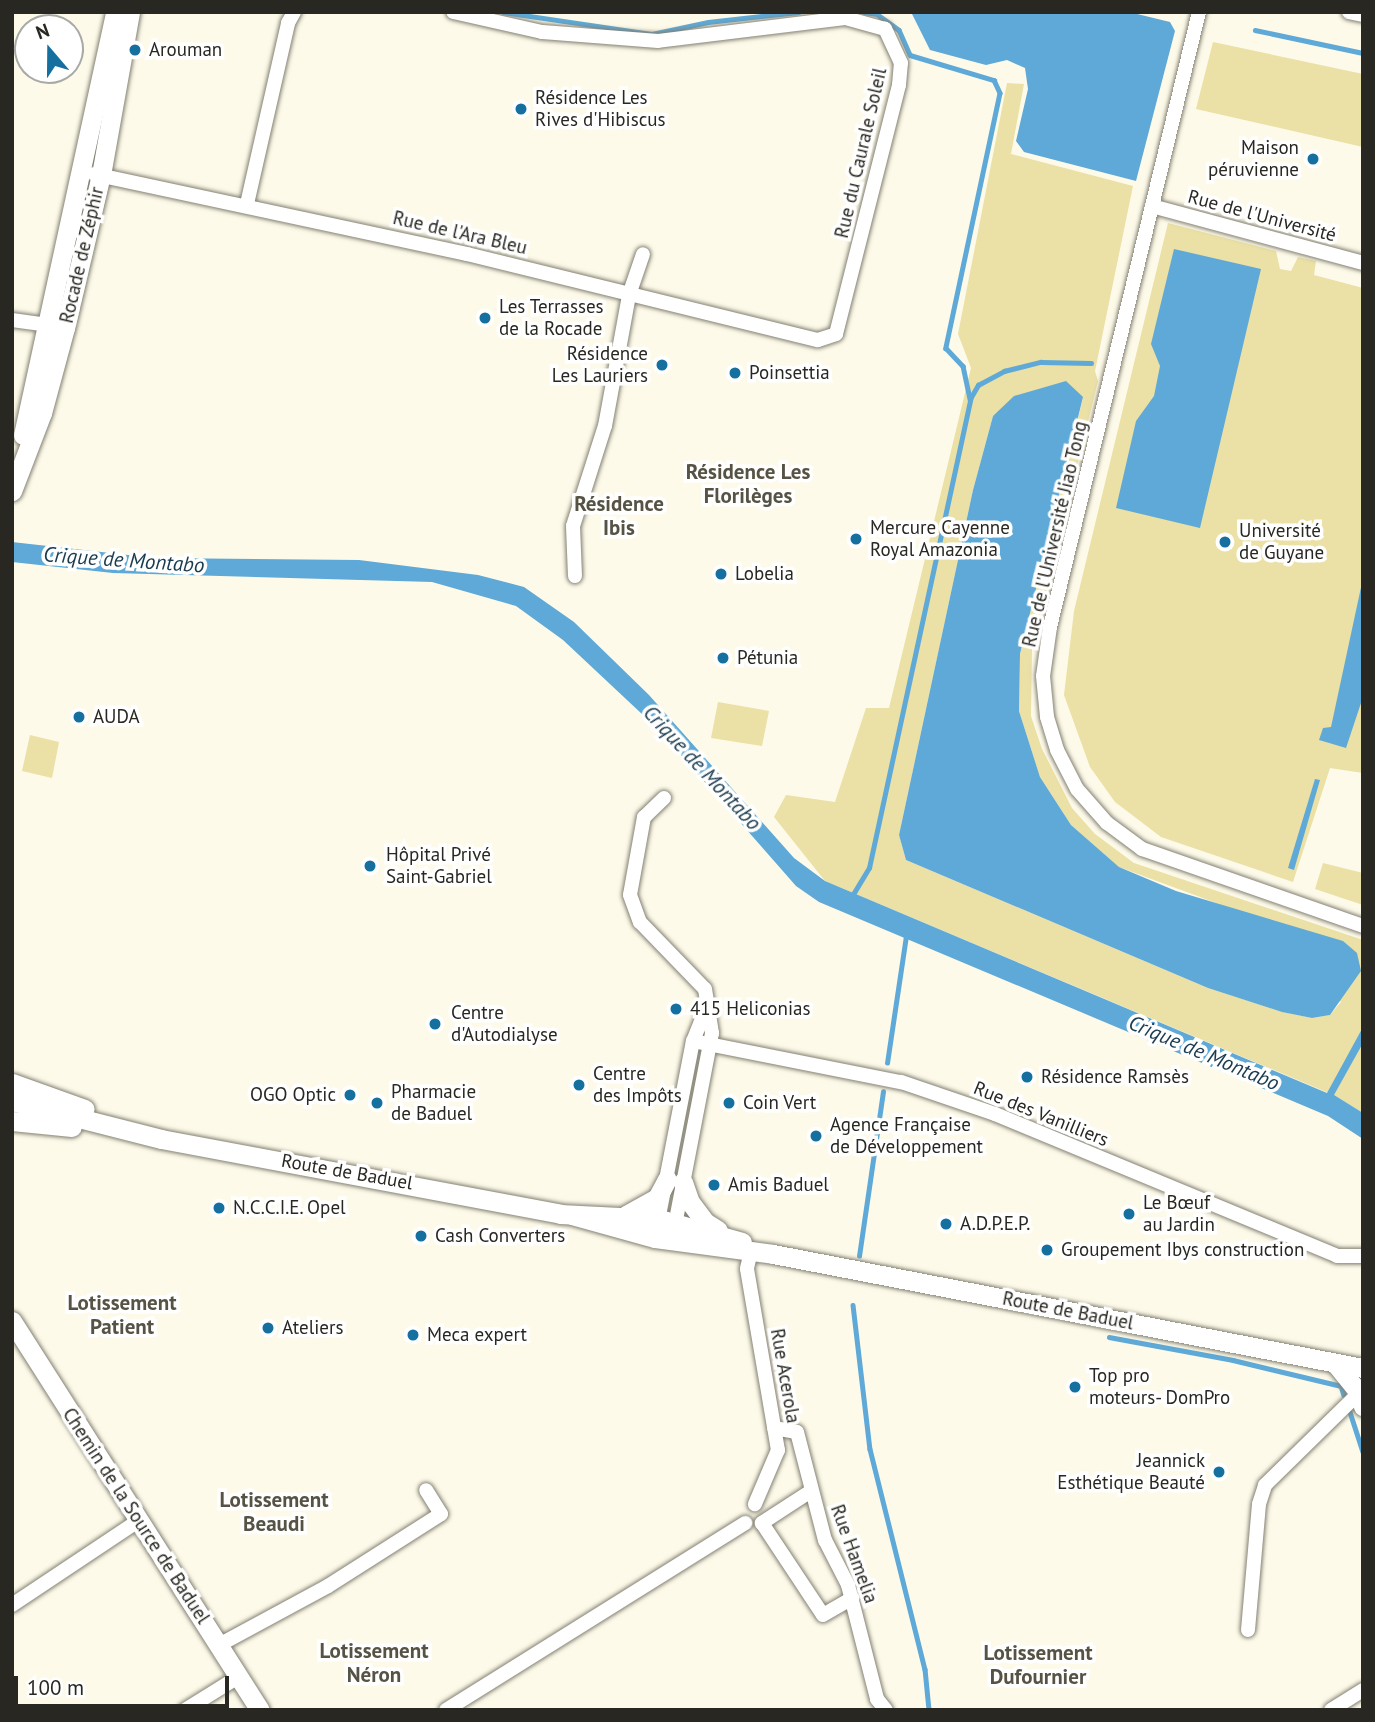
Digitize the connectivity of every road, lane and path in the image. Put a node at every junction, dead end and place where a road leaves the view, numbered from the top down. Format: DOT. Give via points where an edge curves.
graph roads {
  1 [pos="115,12"];
  2 [pos="130,12"];
  3 [pos="294,12"];
  4 [pos="453,12"];
  5 [pos="1199,12"];
  6 [pos="1349,12"];
  7 [pos="1363,16"];
  8 [pos="92,173"];
  9 [pos="247,204"];
  10 [pos="1152,206"];
  11 [pos="643,254"];
  12 [pos="1363,263"];
  13 [pos="629,296"];
  14 [pos="12,320"];
  15 [pos="49,326"];
  16 [pos="826,340"];
  17 [pos="12,485"];
  18 [pos="12,491"];
  19 [pos="575,576"];
  20 [pos="664,797"];
  21 [pos="1363,926"];
  22 [pos="708,1003"];
  23 [pos="693,1041"];
  24 [pos="710,1044"];
  25 [pos="12,1083"];
  26 [pos="12,1101"];
  27 [pos="12,1121"];
  28 [pos="122,1131"];
  29 [pos="161,1139"];
  30 [pos="675,1180"];
  31 [pos="572,1215"];
  32 [pos="626,1215"];
  33 [pos="667,1220"];
  34 [pos="728,1236"];
  35 [pos="663,1240"];
  36 [pos="751,1251"];
  37 [pos="773,1254"];
  38 [pos="1363,1256"];
  39 [pos="12,1321"];
  40 [pos="1335,1363"];
  41 [pos="1363,1368"];
  42 [pos="1362,1397"];
  43 [pos="774,1428"];
  44 [pos="426,1490"];
  45 [pos="811,1492"];
  46 [pos="755,1504"];
  47 [pos="138,1521"];
  48 [pos="745,1523"];
  49 [pos="852,1598"];
  50 [pos="12,1605"];
  51 [pos="1248,1630"];
  52 [pos="219,1645"];
  53 [pos="238,1676"];
  54 [pos="1363,1690"];
  55 [pos="185,1710"];
  56 [pos="260,1710"];
  57 [pos="446,1710"];
  58 [pos="886,1710"];
  59 [pos="1331,1710"];
  1 -- 8 [label="main road, Rocade de Zéphir"];
  2 -- 8 [label="main road, Rocade de Zéphir"];
  3 -- 9 [label="street"];
  4 -- 16 [label="street, Rue du Caurale Soleil" via="542,32 658,41 845,18 885,29 901,63 899,85 839,328"];
  5 -- 10 [label="street, Rue de l'Université Jiao Tong"];
  6 -- 7 [label="street"];
  8 -- 9 [label="street, Rue de l'Ara Bleu"];
  8 -- 15 [label="main road, Rocade de Zéphir"];
  9 -- 13 [label="street, Rue de l'Ara Bleu"];
  10 -- 12 [label="street, Rue de l'Université"];
  10 -- 21 [label="street, Rue de l'Université Jiao Tong" via="1050,627 1043,676 1046,717 1077,789 1107,823 1142,849"];
  11 -- 13 [label="street"];
  13 -- 16 [label="street, Rue de l'Ara Bleu"];
  13 -- 19 [label="street" via="605,426 573,526"];
  14 -- 15 [label="street"];
  15 -- 17 [label="main road, Rocade de Zéphir"];
  15 -- 18 [label="main road, Rocade de Zéphir" via="42,412"];
  20 -- 22 [label="street" via="643,820 629,895 640,922 700,981"];
  22 -- 23 [label="street"];
  22 -- 24 [label="street"];
  23 -- 24 [label="street, Rue des Vanilliers"];
  23 -- 30 [label="street"];
  24 -- 30 [label="street"];
  24 -- 38 [label="street, Rue des Vanilliers" via="901,1082 995,1114 1337,1256"];
  25 -- 29 [label="main road"];
  26 -- 28 [label="main road, Route de Baduel"];
  27 -- 28 [label="main road, Route de Baduel"];
  28 -- 29 [label="main road, Route de Baduel"];
  29 -- 31 [label="main road, Route de Baduel"];
  30 -- 32 [label="main road" via="657,1198"];
  30 -- 33 [label="street"];
  30 -- 34 [label="main road" via="705,1222"];
  31 -- 32 [label="main road, Route de Baduel"];
  31 -- 35 [label="main road, Route de Baduel"];
  32 -- 33 [label="main road, Route de Baduel"];
  33 -- 34 [label="main road, Route de Baduel"];
  33 -- 35 [label="street"];
  34 -- 37 [label="main road, Route de Baduel"];
  35 -- 36 [label="main road, Route de Baduel"];
  36 -- 37 [label="main road, Route de Baduel"];
  36 -- 43 [label="street, Rue Acerola" via="747,1269"];
  37 -- 40 [label="main road, Route de Baduel"];
  39 -- 47 [label="main road, Chemin de la Source de Baduel"];
  40 -- 41 [label="main road, Route de Baduel"];
  40 -- 42 [label="main road"];
  42 -- 51 [label="street" via="1265,1485 1259,1504"];
  43 -- 45 [label="street, Rue Hamelia" via="797,1432"];
  43 -- 46 [label="street, Rue Acerola" via="778,1450"];
  44 -- 52 [label="street" via="441,1514 328,1586"];
  45 -- 49 [label="street, Rue Hamelia" via="825,1540"];
  45 -- 49 [label="street" via="762,1523 823,1615"];
  47 -- 50 [label="street"];
  47 -- 52 [label="main road, Chemin de la Source de Baduel"];
  48 -- 57 [label="street"];
  49 -- 58 [label="street, Rue Hamelia" via="877,1699"];
  52 -- 53 [label="main road, Chemin de la Source de Baduel"];
  53 -- 55 [label="street"];
  53 -- 56 [label="main road, Chemin de la Source de Baduel"];
  54 -- 59 [label="street"];
}
